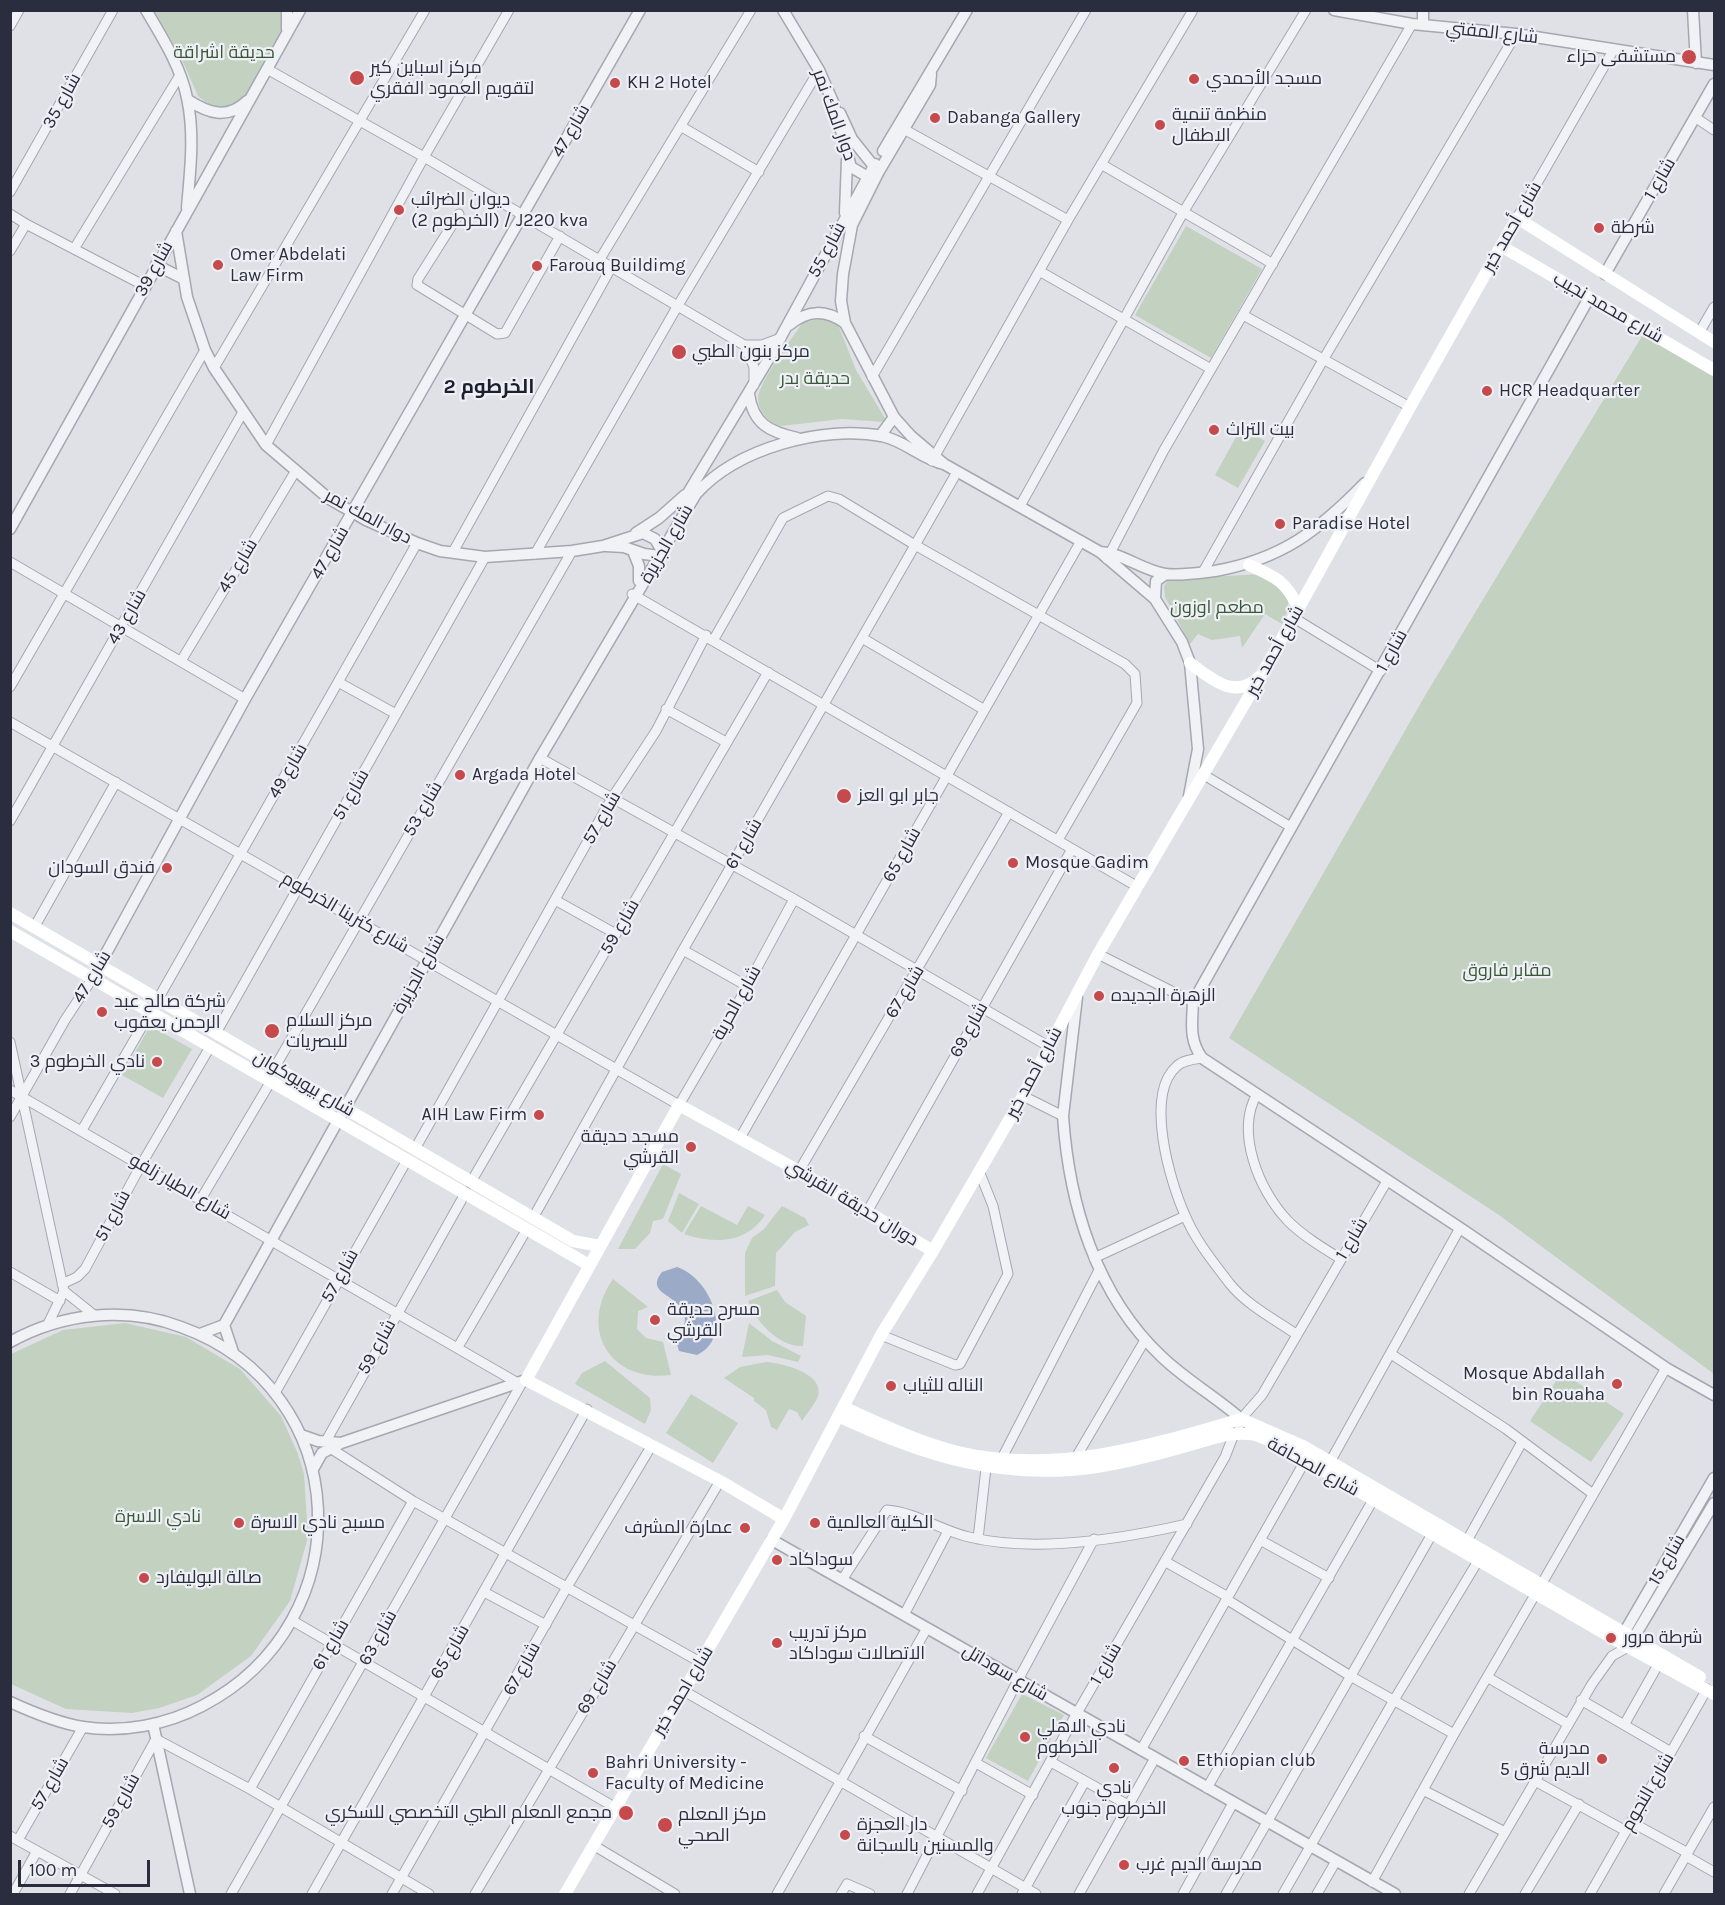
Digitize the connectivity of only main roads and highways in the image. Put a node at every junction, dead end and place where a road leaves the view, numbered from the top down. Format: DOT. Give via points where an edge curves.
graph roads {
  1 [pos="1517,218"];
  2 [pos="1502,246"];
  3 [pos="1714,342"];
  4 [pos="1714,370"];
  5 [pos="1249,565"];
  6 [pos="1296,613"];
  7 [pos="1190,663"];
  8 [pos="1265,669"];
  9 [pos="10,913"];
  10 [pos="10,931"];
  11 [pos="468,1187"];
  12 [pos="530,1224"];
  13 [pos="600,1246"];
  14 [pos="933,1251"];
  15 [pos="589,1265"];
  16 [pos="841,1411"];
  17 [pos="784,1519"];
  18 [pos="1463,1546"];
  19 [pos="1539,1589"];
  20 [pos="1624,1643"];
  21 [pos="1712,1689"];
  22 [pos="565,1894"];
  1 -- 2 [label="main road, شارع أحمد خير"];
  1 -- 3 [label="main road, شارع محمد نجيب"];
  2 -- 4 [label="main road, شارع محمد نجيب"];
  2 -- 6 [label="main road, شارع أحمد خير"];
  5 -- 6 [label="main road" via="1281,580 1290,589"];
  6 -- 8 [label="main road, شارع أحمد خير"];
  7 -- 8 [label="main road" via="1215,682 1235,688 1248,686"];
  8 -- 14 [label="main road, شارع أحمد خير" via="1098,954 1023,1096"];
  9 -- 11 [label="main road, شارع بيويوكوان" via="345,1107"];
  10 -- 11 [label="main road, شارع بيويوكوان" via="407,1160"];
  11 -- 12 [label="main road, شارع بيويوكوان"];
  12 -- 13 [label="main road, شارع بيويوكوان" via="573,1241"];
  12 -- 15 [label="main road, شارع بيويوكوان"];
  13 -- 14 [label="main road, دوران حديقة القرشي" via="679,1105"];
  13 -- 15 [label="main road"];
  14 -- 16 [label="main road, دوران حديقة القرشي" via="881,1335"];
  15 -- 17 [label="main road" via="522,1381 587,1409"];
  16 -- 17 [label="main road, دوران حديقة القرشي"];
  16 -- 18 [label="main road, شارع الصحافة" via="910,1448 986,1468 1047,1471 1095,1467 1234,1434 1259,1436 1432,1534"];
  16 -- 18 [label="main road, شارع الصحافة" via="958,1452 1002,1458 1075,1459 1139,1449 1242,1419 1330,1462"];
  17 -- 22 [label="main road, شارع احمد خير"];
  18 -- 19 [label="main road, شارع الصحافة"];
  18 -- 19 [label="main road, شارع الصحافة" via="1478,1561"];
  19 -- 20 [label="main road, شارع الصحافة"];
  20 -- 21 [label="main road, شارع الصحافة"];
  20 -- 21 [label="main road, شارع الصحافة"];
}
